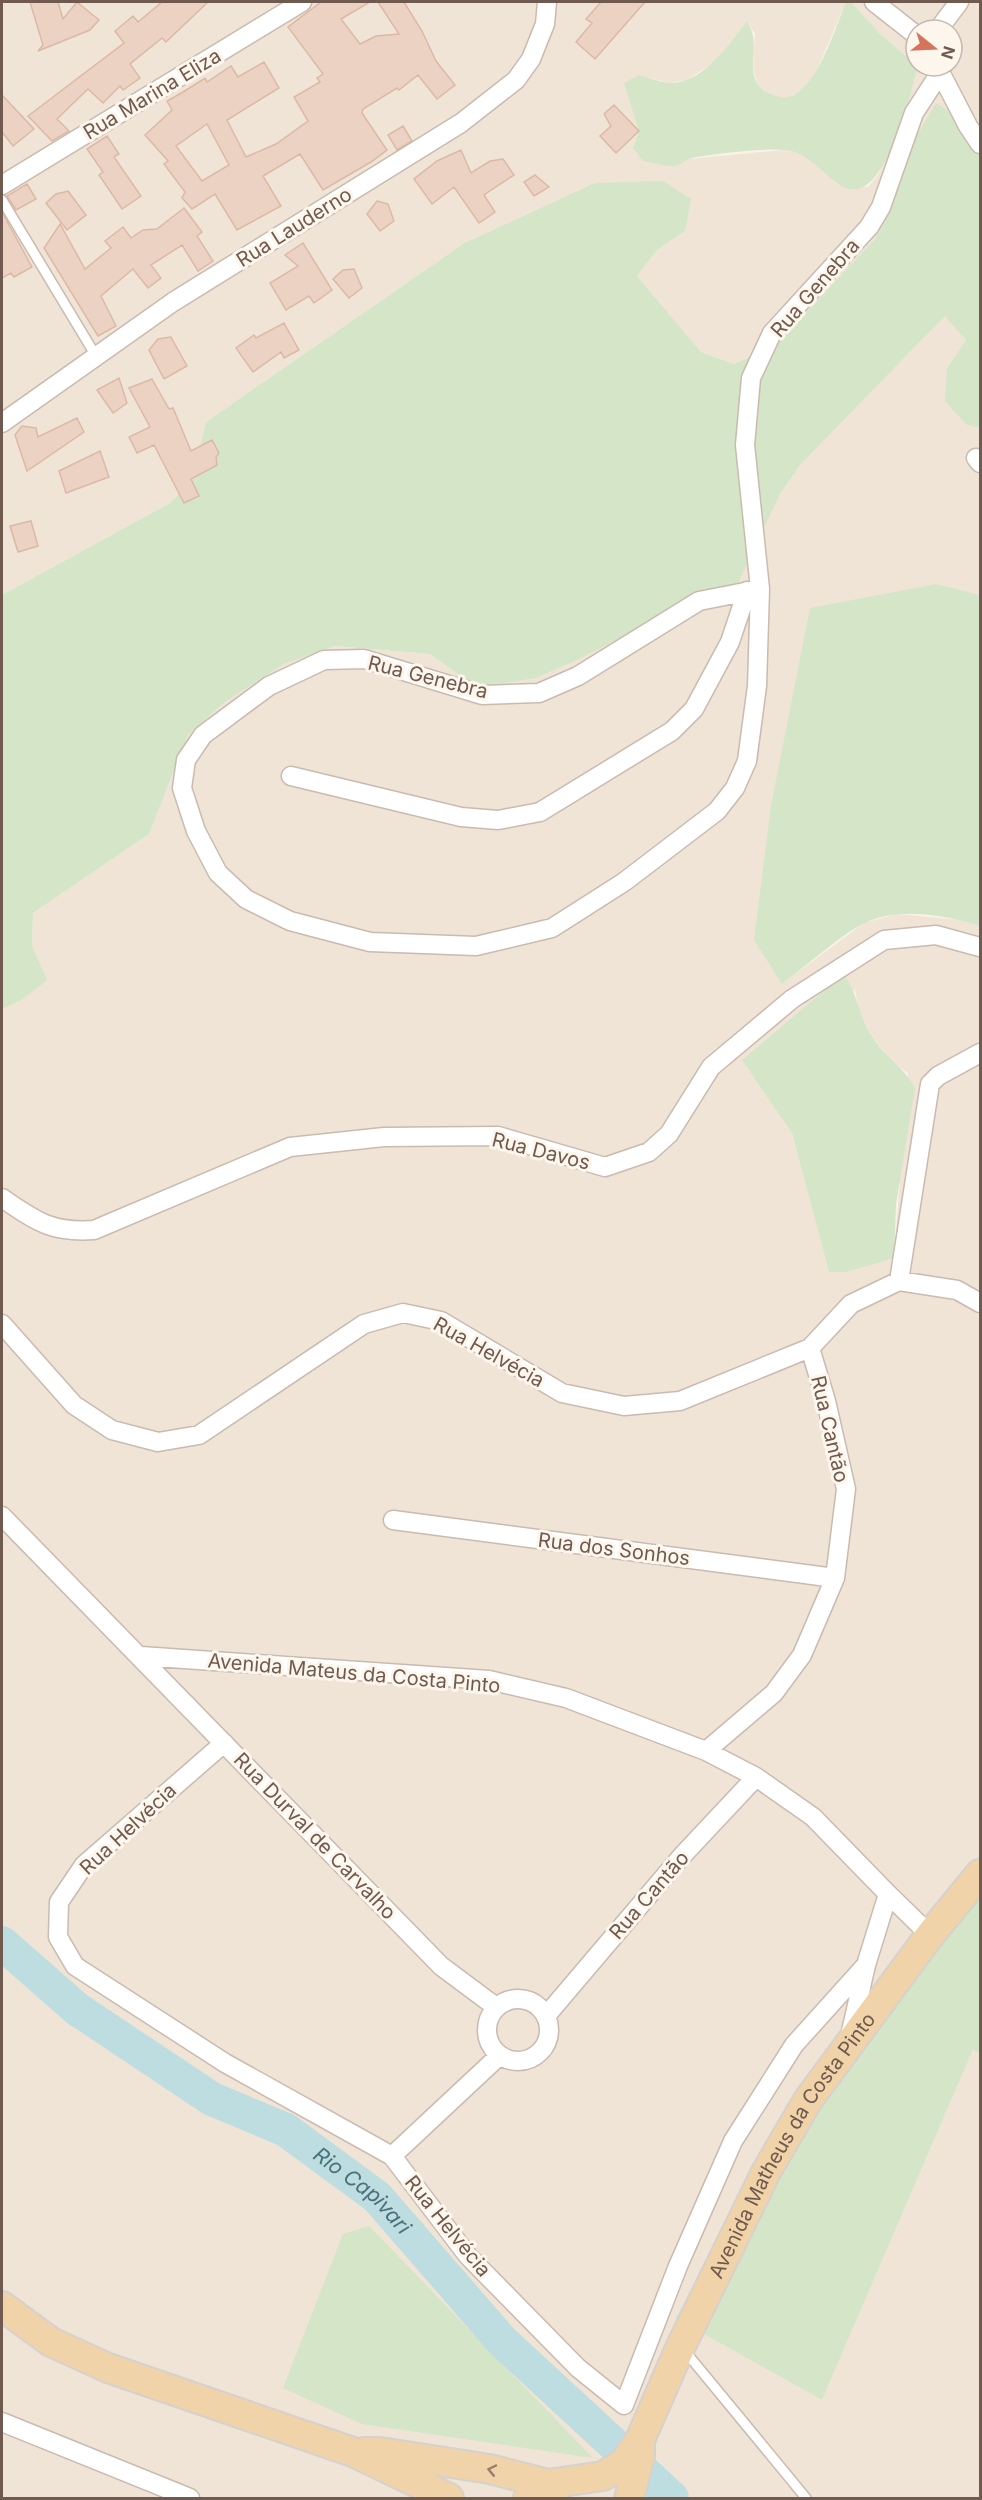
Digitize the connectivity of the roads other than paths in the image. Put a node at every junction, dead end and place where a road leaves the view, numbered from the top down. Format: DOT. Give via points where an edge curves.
graph roads {
  1 [pos="302,2"];
  2 [pos="547,2"];
  3 [pos="874,2"];
  4 [pos="959,2"];
  5 [pos="947,18"];
  6 [pos="904,26"];
  7 [pos="933,78"];
  8 [pos="942,78"];
  9 [pos="981,144"];
  10 [pos="2,185"];
  11 [pos="2,200"];
  12 [pos="96,356"];
  13 [pos="2,423"];
  14 [pos="754,590"];
  15 [pos="291,776"];
  16 [pos="981,946"];
  17 [pos="981,1053"];
  18 [pos="2,1198"];
  19 [pos="899,1281"];
  20 [pos="981,1303"];
  21 [pos="2,1324"];
  22 [pos="810,1348"];
  23 [pos="2,1516"];
  24 [pos="393,1520"];
  25 [pos="835,1578"];
  26 [pos="141,1656"];
  27 [pos="224,1743"];
  28 [pos="706,1751"];
  29 [pos="756,1777"];
  30 [pos="981,1874"];
  31 [pos="888,1894"];
  32 [pos="930,1935"];
  33 [pos="866,1965"];
  34 [pos="496,2007"];
  35 [pos="546,2016"];
  36 [pos="848,2046"];
  37 [pos="499,2056"];
  38 [pos="392,2157"];
  39 [pos="2,2306"];
  40 [pos="681,2346"];
  41 [pos="624,2405"];
  42 [pos="2,2422"];
  43 [pos="353,2452"];
  44 [pos="635,2467"];
  45 [pos="538,2491"];
  46 [pos="190,2499"];
  47 [pos="449,2499"];
  48 [pos="572,2499"];
  49 [pos="806,2499"];
  1 -- 10 [label="street, Rua Marina Eliza"];
  2 -- 12 [label="street, Rua Lauderno" via="544,24 531,59 516,80 461,123 173,302"];
  3 -- 6 [label="street"];
  4 -- 5 [label="street"];
  7 -- 14 [label="street, Rua Genebra" via="914,112 881,207 869,227 772,333 751,378 745,445"];
  8 -- 9 [label="street, Rua Genebra"];
  11 -- 12 [label="lane"];
  12 -- 13 [label="street, Rua Lauderno"];
  14 -- 14 [label="street, Rua Genebra" via="757,686 747,762 735,788 717,811 634,875 552,928 476,946 370,942 290,921 246,900 218,873 195,831 182,788 186,760 203,735 269,686 324,660 364,659 482,695 539,693 578,676 699,601"];
  14 -- 15 [label="street" via="694,709 672,731 540,812 498,820 461,816"];
  16 -- 18 [label="street, Rua Davos" via="936,935 884,940 792,999 711,1067 669,1134 649,1152 606,1167 498,1136 384,1137 290,1148 94,1230 68,1232 36,1222"];
  17 -- 19 [label="street" via="930,1084"];
  19 -- 20 [label="street" via="957,1290"];
  19 -- 22 [label="street, Rua Helvécia" via="851,1304"];
  21 -- 22 [label="street, Rua Helvécia" via="74,1406 112,1430 158,1443 199,1435 364,1324 403,1314 441,1321 562,1393 624,1406 680,1401"];
  22 -- 25 [label="street, Rua Cantão" via="846,1489"];
  23 -- 26 [label="street, Rua Durval de Carvalho"];
  24 -- 25 [label="street, Rua dos Sonhos"];
  25 -- 28 [label="street, Rua Cantão" via="802,1655 774,1693"];
  26 -- 27 [label="street, Rua Durval de Carvalho"];
  26 -- 28 [label="street, Avenida Mateus da Costa Pinto" via="489,1680 566,1698"];
  27 -- 34 [label="street, Rua Durval de Carvalho" via="441,1966"];
  27 -- 38 [label="street, Rua Helvécia" via="84,1865 59,1902 58,1937 75,1966 225,2063"];
  28 -- 29 [label="street, Avenida Mateus da Costa Pinto"];
  29 -- 31 [label="street, Avenida Mateus da Costa Pinto" via="813,1817"];
  29 -- 35 [label="street, Rua Cantão" via="681,1857"];
  30 -- 32 [label="main road, Avenida Matheus da Costa Pinto"];
  31 -- 32 [label="street, Avenida Mateus da Costa Pinto"];
  31 -- 33 [label="street"];
  32 -- 36 [label="main road, Avenida Matheus da Costa Pinto"];
  33 -- 36 [label="street"];
  33 -- 41 [label="street" via="794,2045 733,2140"];
  34 -- 35 [label="street" via="506,2001 529,2000"];
  34 -- 37 [label="street" via="487,2032 490,2045"];
  35 -- 37 [label="street" via="549,2040 538,2054 522,2062"];
  36 -- 40 [label="main road, Avenida Matheus da Costa Pinto" via="808,2100 766,2172"];
  37 -- 38 [label="street"];
  38 -- 41 [label="street, Rua Helvécia" via="468,2256 578,2368"];
  39 -- 43 [label="main road" via="51,2342 108,2368"];
  40 -- 44 [label="main road, Avenida Matheus da Costa Pinto"];
  40 -- 49 [label="lane"];
  41 -- 44 [label="street, Rua Helvécia"];
  42 -- 46 [label="street"];
  45 -- 43 [label="main road, one-way" via="490,2469 380,2452"];
  43 -- 47 [label="main road"];
  44 -- 45 [label="main road"];
  45 -- 48 [label="main road"];
}
